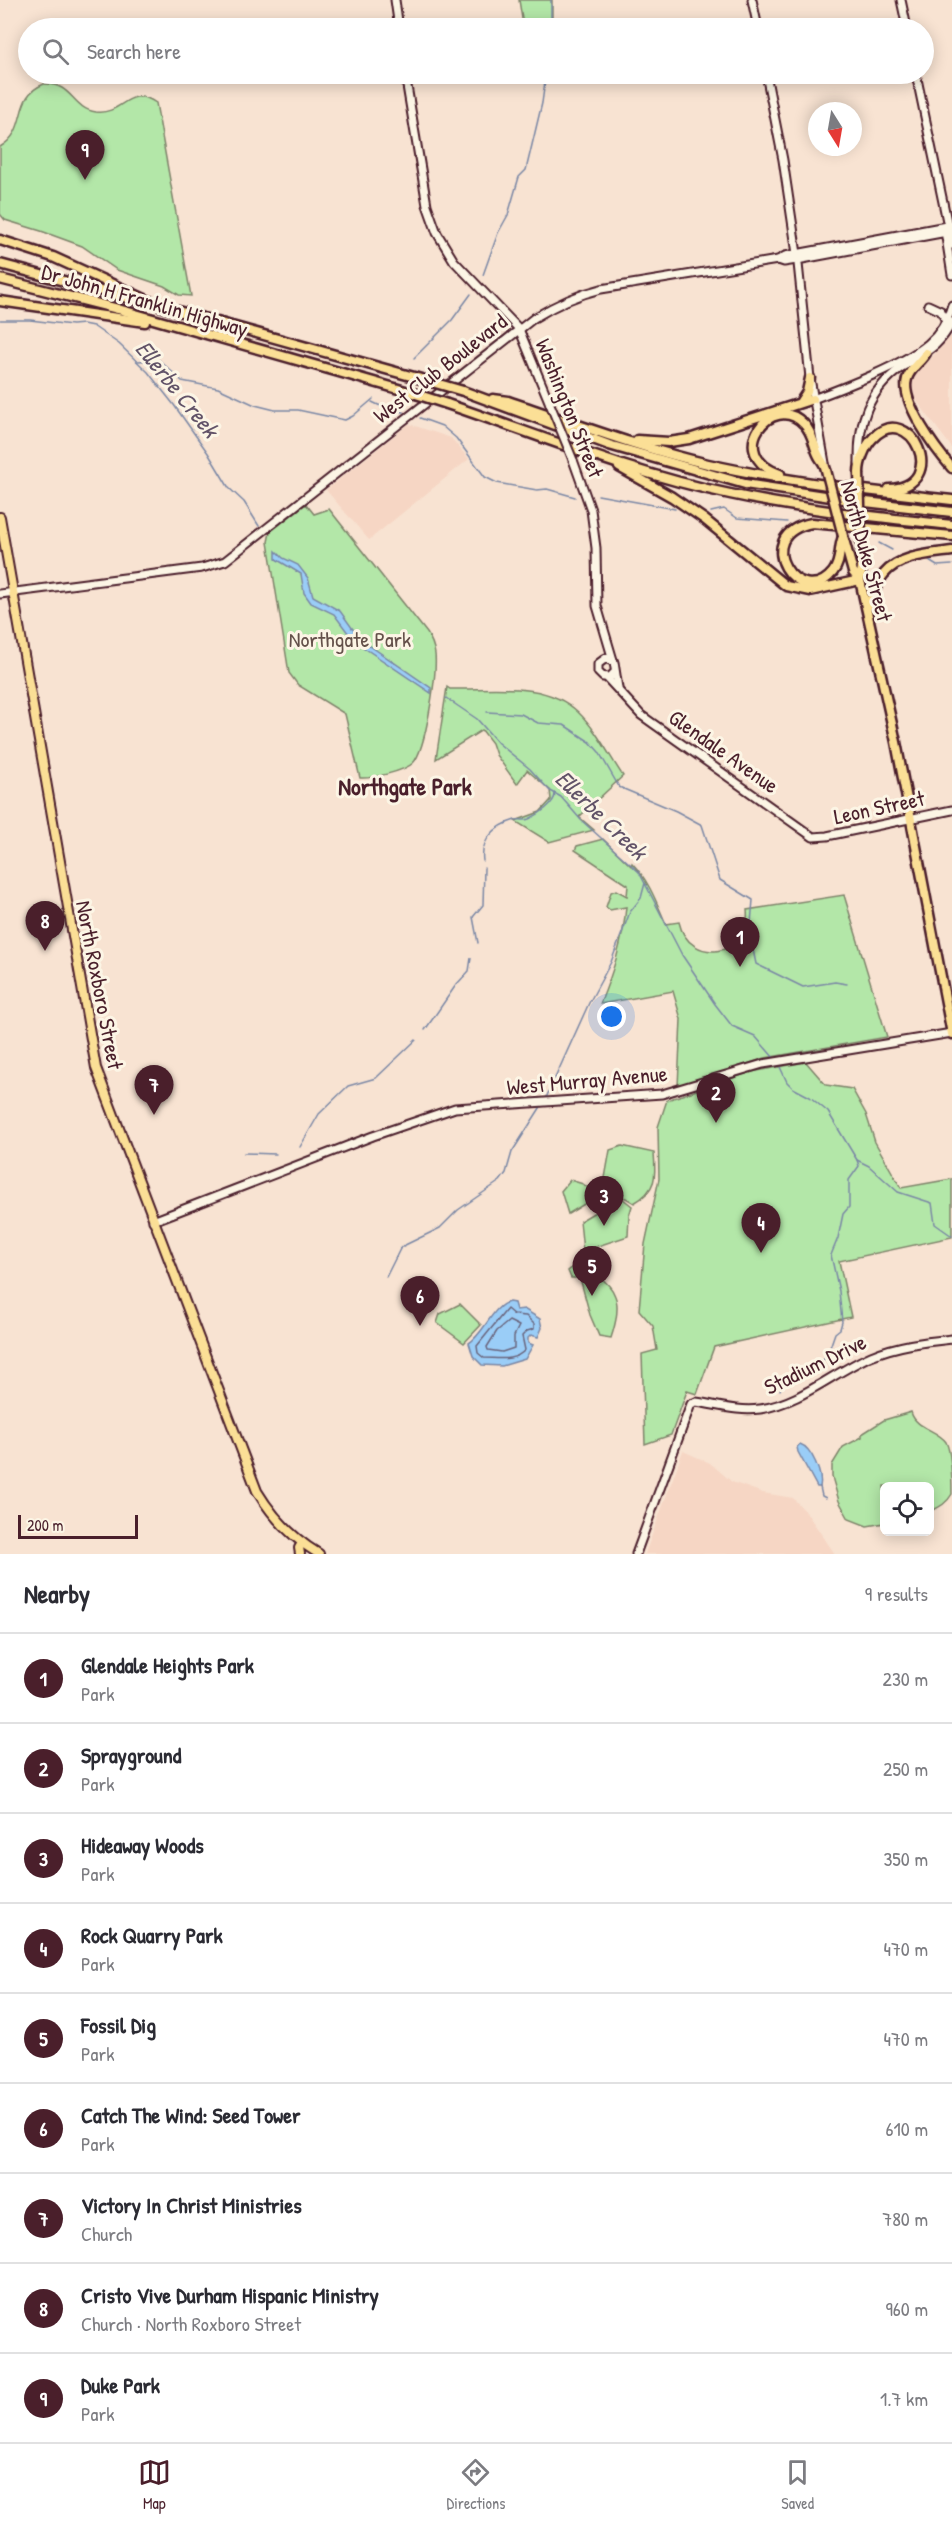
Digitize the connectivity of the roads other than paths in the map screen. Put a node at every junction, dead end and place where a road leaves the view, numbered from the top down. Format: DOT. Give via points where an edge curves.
graph roads {
  1 [pos="395,0"];
  2 [pos="752,0"];
  3 [pos="901,0"];
  4 [pos="398,18"];
  5 [pos="756,18"];
  6 [pos="905,18"];
  7 [pos="407,84"];
  8 [pos="768,84"];
  9 [pos="918,84"];
  10 [pos="949,230"];
  11 [pos="0,240"];
  12 [pos="952,245"];
  13 [pos="797,257"];
  14 [pos="0,264"];
  15 [pos="952,275"];
  16 [pos="0,279"];
  17 [pos="1,301"];
  18 [pos="928,305"];
  19 [pos="952,305"];
  20 [pos="160,306"];
  21 [pos="949,321"];
  22 [pos="184,329"];
  23 [pos="519,329"];
  24 [pos="926,353"];
  25 [pos="810,378"];
  26 [pos="475,395"];
  27 [pos="813,399"];
  28 [pos="801,401"];
  29 [pos="608,434"];
  30 [pos="606,459"];
  31 [pos="826,466"];
  32 [pos="952,468"];
  33 [pos="859,469"];
  34 [pos="812,483"];
  35 [pos="877,491"];
  36 [pos="952,500"];
  37 [pos="952,512"];
  38 [pos="0,517"];
  39 [pos="952,525"];
  40 [pos="843,536"];
  41 [pos="952,536"];
  42 [pos="952,551"];
  43 [pos="860,580"];
  44 [pos="13,593"];
  45 [pos="0,594"];
  46 [pos="867,608"];
  47 [pos="608,644"];
  48 [pos="602,660"];
  49 [pos="613,660"];
  50 [pos="615,672"];
  51 [pos="606,677"];
  52 [pos="619,690"];
  53 [pos="952,810"];
  54 [pos="910,818"];
  55 [pos="813,837"];
  56 [pos="952,1034"];
  57 [pos="153,1221"];
  58 [pos="952,1339"];
  59 [pos="302,1543"];
  60 [pos="300,1554"];
  61 [pos="319,1554"];
  62 [pos="636,1554"];
  1 -- 4 [label="street"];
  2 -- 5 [label="street"];
  3 -- 6 [label="street"];
  7 -- 23 [label="street, Washington Street" via="427,205 436,232 454,261"];
  8 -- 13 [label="street, North Duke Street"];
  9 -- 10 [label="street"];
  10 -- 12 [label="street"];
  10 -- 13 [label="street, West Club Boulevard"];
  10 -- 15 [label="street"];
  11 -- 20 [label="highway" via="53,257"];
  13 -- 23 [label="street, West Club Boulevard" via="784,256 592,291 557,304"];
  13 -- 25 [label="street, North Duke Street"];
  14 -- 20 [label="highway, Dr John H Franklin Highway"];
  16 -- 22 [label="highway, Dr John H Franklin Highway"];
  17 -- 22 [label="highway"];
  18 -- 21 [label="street" via="941,311"];
  19 -- 21 [label="street"];
  20 -- 26 [label="highway, bridge"];
  21 -- 24 [label="street" via="937,345"];
  21 -- 27 [label="street" via="914,354"];
  22 -- 30 [label="highway, Dr John H Franklin Highway, bridge" via="416,394"];
  23 -- 44 [label="street, West Club Boulevard" via="234,555 212,566"];
  23 -- 47 [label="street, Washington Street, bridge" via="588,500 596,548 596,596"];
  24 -- 32 [label="highway" via="909,373 906,392 913,410"];
  24 -- 33 [label="street" via="888,378 867,407 860,430"];
  25 -- 27 [label="street, North Duke Street"];
  25 -- 28 [label="highway"];
  26 -- 29 [label="highway"];
  26 -- 37 [label="highway" via="609,445 745,484"];
  27 -- 28 [label="highway"];
  27 -- 31 [label="street, North Duke Street"];
  28 -- 29 [label="highway" via="701,436 675,441 644,441"];
  29 -- 34 [label="highway" via="706,463"];
  30 -- 39 [label="highway" via="729,494"];
  30 -- 43 [label="highway" via="696,513 786,586 810,591"];
  31 -- 34 [label="highway" via="808,428 795,417 771,418 758,429 753,444 761,464 775,473"];
  31 -- 40 [label="highway, North Duke Street, bridge"];
  33 -- 35 [label="highway" via="871,440 879,433 899,430 915,439 922,456 915,479 899,488"];
  33 -- 43 [label="highway, bridge"];
  34 -- 35 [label="highway"];
  35 -- 36 [label="highway"];
  38 -- 44 [label="main road, North Roxboro Street"];
  40 -- 41 [label="highway" via="837,566 822,580 802,582 786,569 781,555 784,543 793,530 806,524"];
  40 -- 43 [label="highway, North Duke Street" via="853,572"];
  42 -- 46 [label="highway" via="914,557 894,565 884,574"];
  43 -- 46 [label="highway, North Duke Street"];
  44 -- 45 [label="street, West Club Boulevard"];
  44 -- 57 [label="main road, North Roxboro Street" via="96,1068"];
  46 -- 54 [label="highway, North Duke Street"];
  47 -- 48 [label="street"];
  47 -- 49 [label="street, Washington Street"];
  48 -- 49 [label="street"];
  48 -- 51 [label="street" via="597,670"];
  49 -- 50 [label="street"];
  50 -- 51 [label="street"];
  50 -- 52 [label="street, Glendale Avenue"];
  51 -- 52 [label="street, Glendale Avenue"];
  52 -- 55 [label="street, Glendale Avenue" via="641,715"];
  53 -- 54 [label="street, Leon Street"];
  54 -- 55 [label="street, Leon Street"];
  54 -- 56 [label="highway, North Duke Street"];
  56 -- 57 [label="street, West Murray Avenue" via="763,1064 662,1094 455,1108"];
  57 -- 59 [label="main road, North Roxboro Street" via="257,1491"];
  58 -- 62 [label="street, Stadium Drive" via="906,1345 873,1355 791,1400 767,1408 729,1409 694,1402 688,1408"];
  59 -- 60 [label="main road"];
  59 -- 61 [label="main road, North Roxboro Street"];
}
